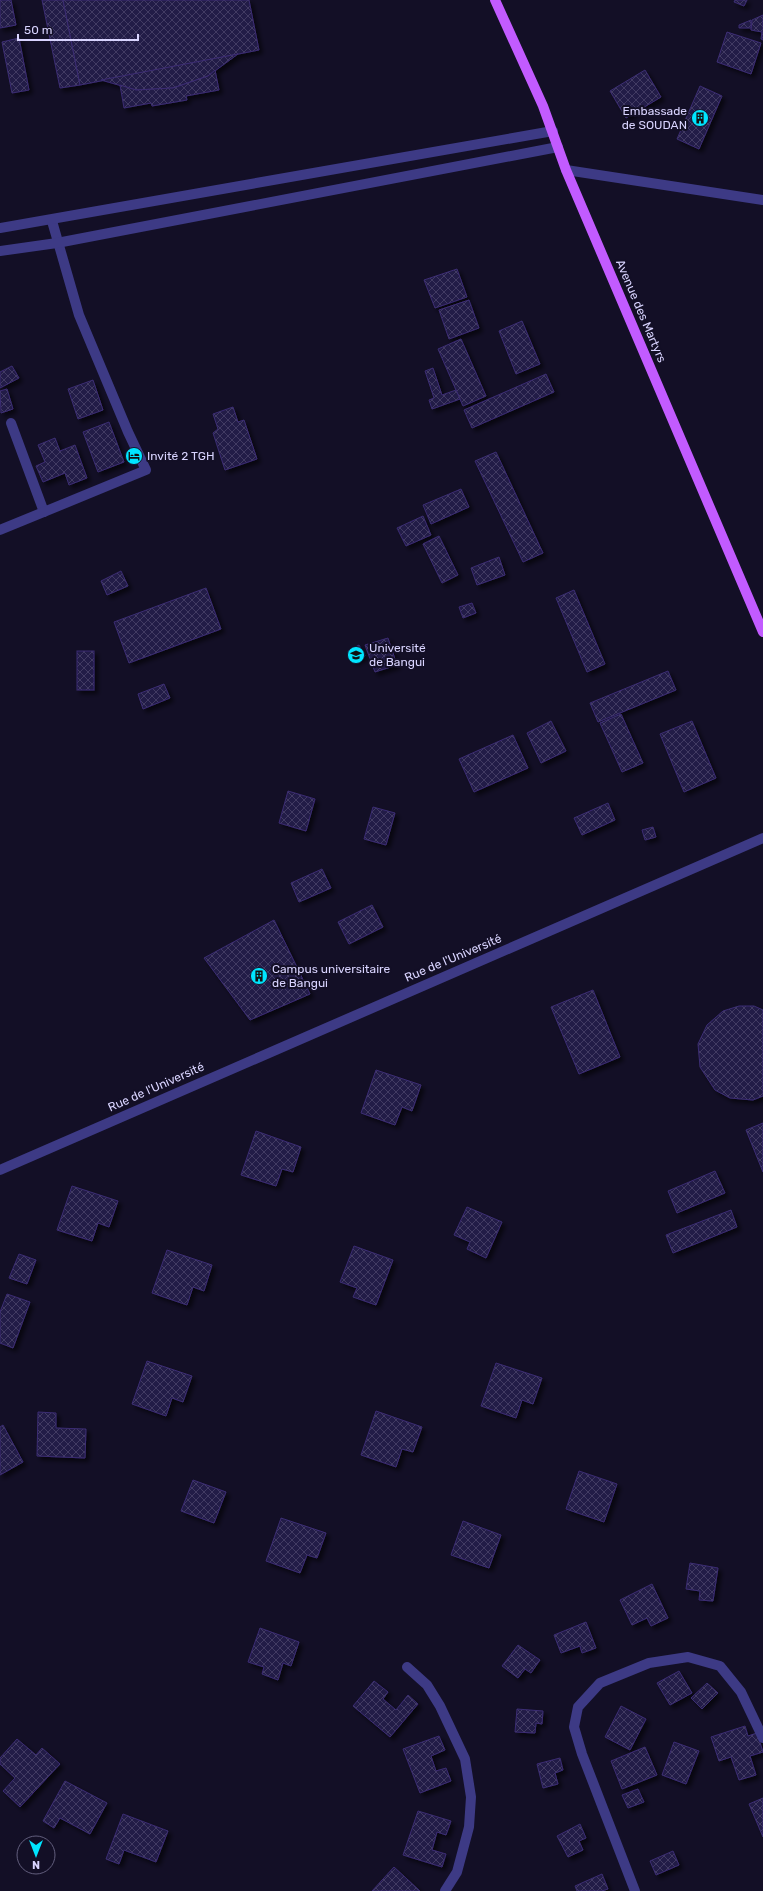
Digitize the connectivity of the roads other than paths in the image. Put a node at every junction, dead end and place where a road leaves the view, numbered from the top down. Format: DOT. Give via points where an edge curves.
graph roads {
  1 [pos="495,0"];
  2 [pos="552,131"];
  3 [pos="558,147"];
  4 [pos="566,170"];
  5 [pos="763,200"];
  6 [pos="52,221"];
  7 [pos="0,228"];
  8 [pos="57,243"];
  9 [pos="0,251"];
  10 [pos="11,423"];
  11 [pos="44,512"];
  12 [pos="0,530"];
  13 [pos="763,632"];
  14 [pos="763,838"];
  15 [pos="0,1170"];
  16 [pos="407,1667"];
  17 [pos="763,1738"];
  18 [pos="445,1891"];
  19 [pos="635,1891"];
  1 -- 2 [label="main road, Avenue des Martyrs"];
  2 -- 3 [label="main road, Avenue des Martyrs"];
  2 -- 6 [label="street"];
  3 -- 4 [label="main road, Avenue des Martyrs"];
  3 -- 8 [label="street"];
  4 -- 5 [label="street"];
  4 -- 13 [label="main road, Avenue des Martyrs"];
  6 -- 7 [label="street"];
  6 -- 8 [label="street"];
  8 -- 9 [label="street"];
  8 -- 11 [label="street" via="79,315 146,470"];
  10 -- 11 [label="street"];
  11 -- 12 [label="street"];
  14 -- 15 [label="street, Rue de l'Université"];
  16 -- 18 [label="street" via="430,1690 465,1759 471,1797 469,1827 457,1872"];
  17 -- 19 [label="street" via="741,1692 720,1666 688,1656 649,1663 600,1682 578,1707 574,1726 582,1754"];
}
